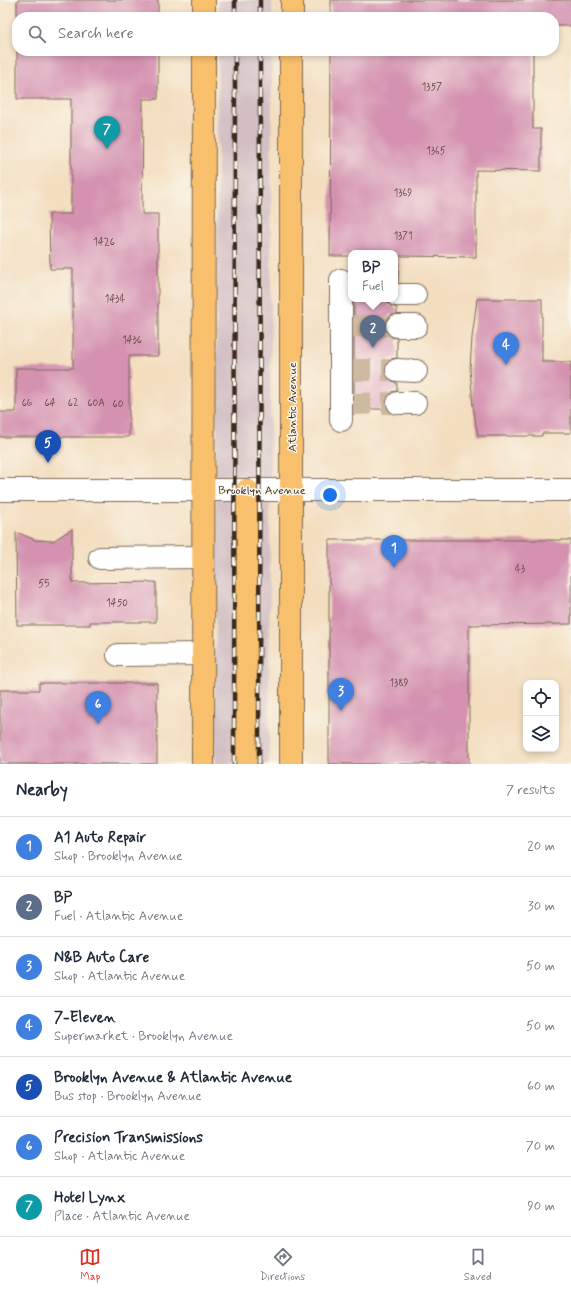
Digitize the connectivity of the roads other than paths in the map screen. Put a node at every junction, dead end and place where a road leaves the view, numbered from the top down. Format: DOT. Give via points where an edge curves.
graph roads {
  1 [pos="204,0"];
  2 [pos="292,0"];
  3 [pos="204,12"];
  4 [pos="292,12"];
  5 [pos="204,56"];
  6 [pos="292,56"];
  7 [pos="343,290"];
  8 [pos="343,409"];
  9 [pos="0,490"];
  10 [pos="203,490"];
  11 [pos="247,490"];
  12 [pos="292,490"];
  13 [pos="571,490"];
  14 [pos="203,557"];
  15 [pos="100,558"];
  16 [pos="203,654"];
  17 [pos="118,655"];
  18 [pos="203,764"];
  19 [pos="247,764"];
  20 [pos="291,764"];
  1 -- 3 [label="main road"];
  2 -- 4 [label="main road"];
  5 -- 10 [label="main road"];
  6 -- 12 [label="main road, Atlantic Avenue"];
  7 -- 8 [label="street"];
  9 -- 10 [label="street, Brooklyn Avenue"];
  10 -- 11 [label="street, Brooklyn Avenue"];
  10 -- 14 [label="main road"];
  11 -- 12 [label="street, Brooklyn Avenue"];
  11 -- 19 [label="main road"];
  12 -- 13 [label="street, Brooklyn Avenue"];
  12 -- 20 [label="main road, Atlantic Avenue"];
  14 -- 15 [label="street"];
  14 -- 16 [label="main road"];
  16 -- 17 [label="street"];
  16 -- 18 [label="main road"];
}
